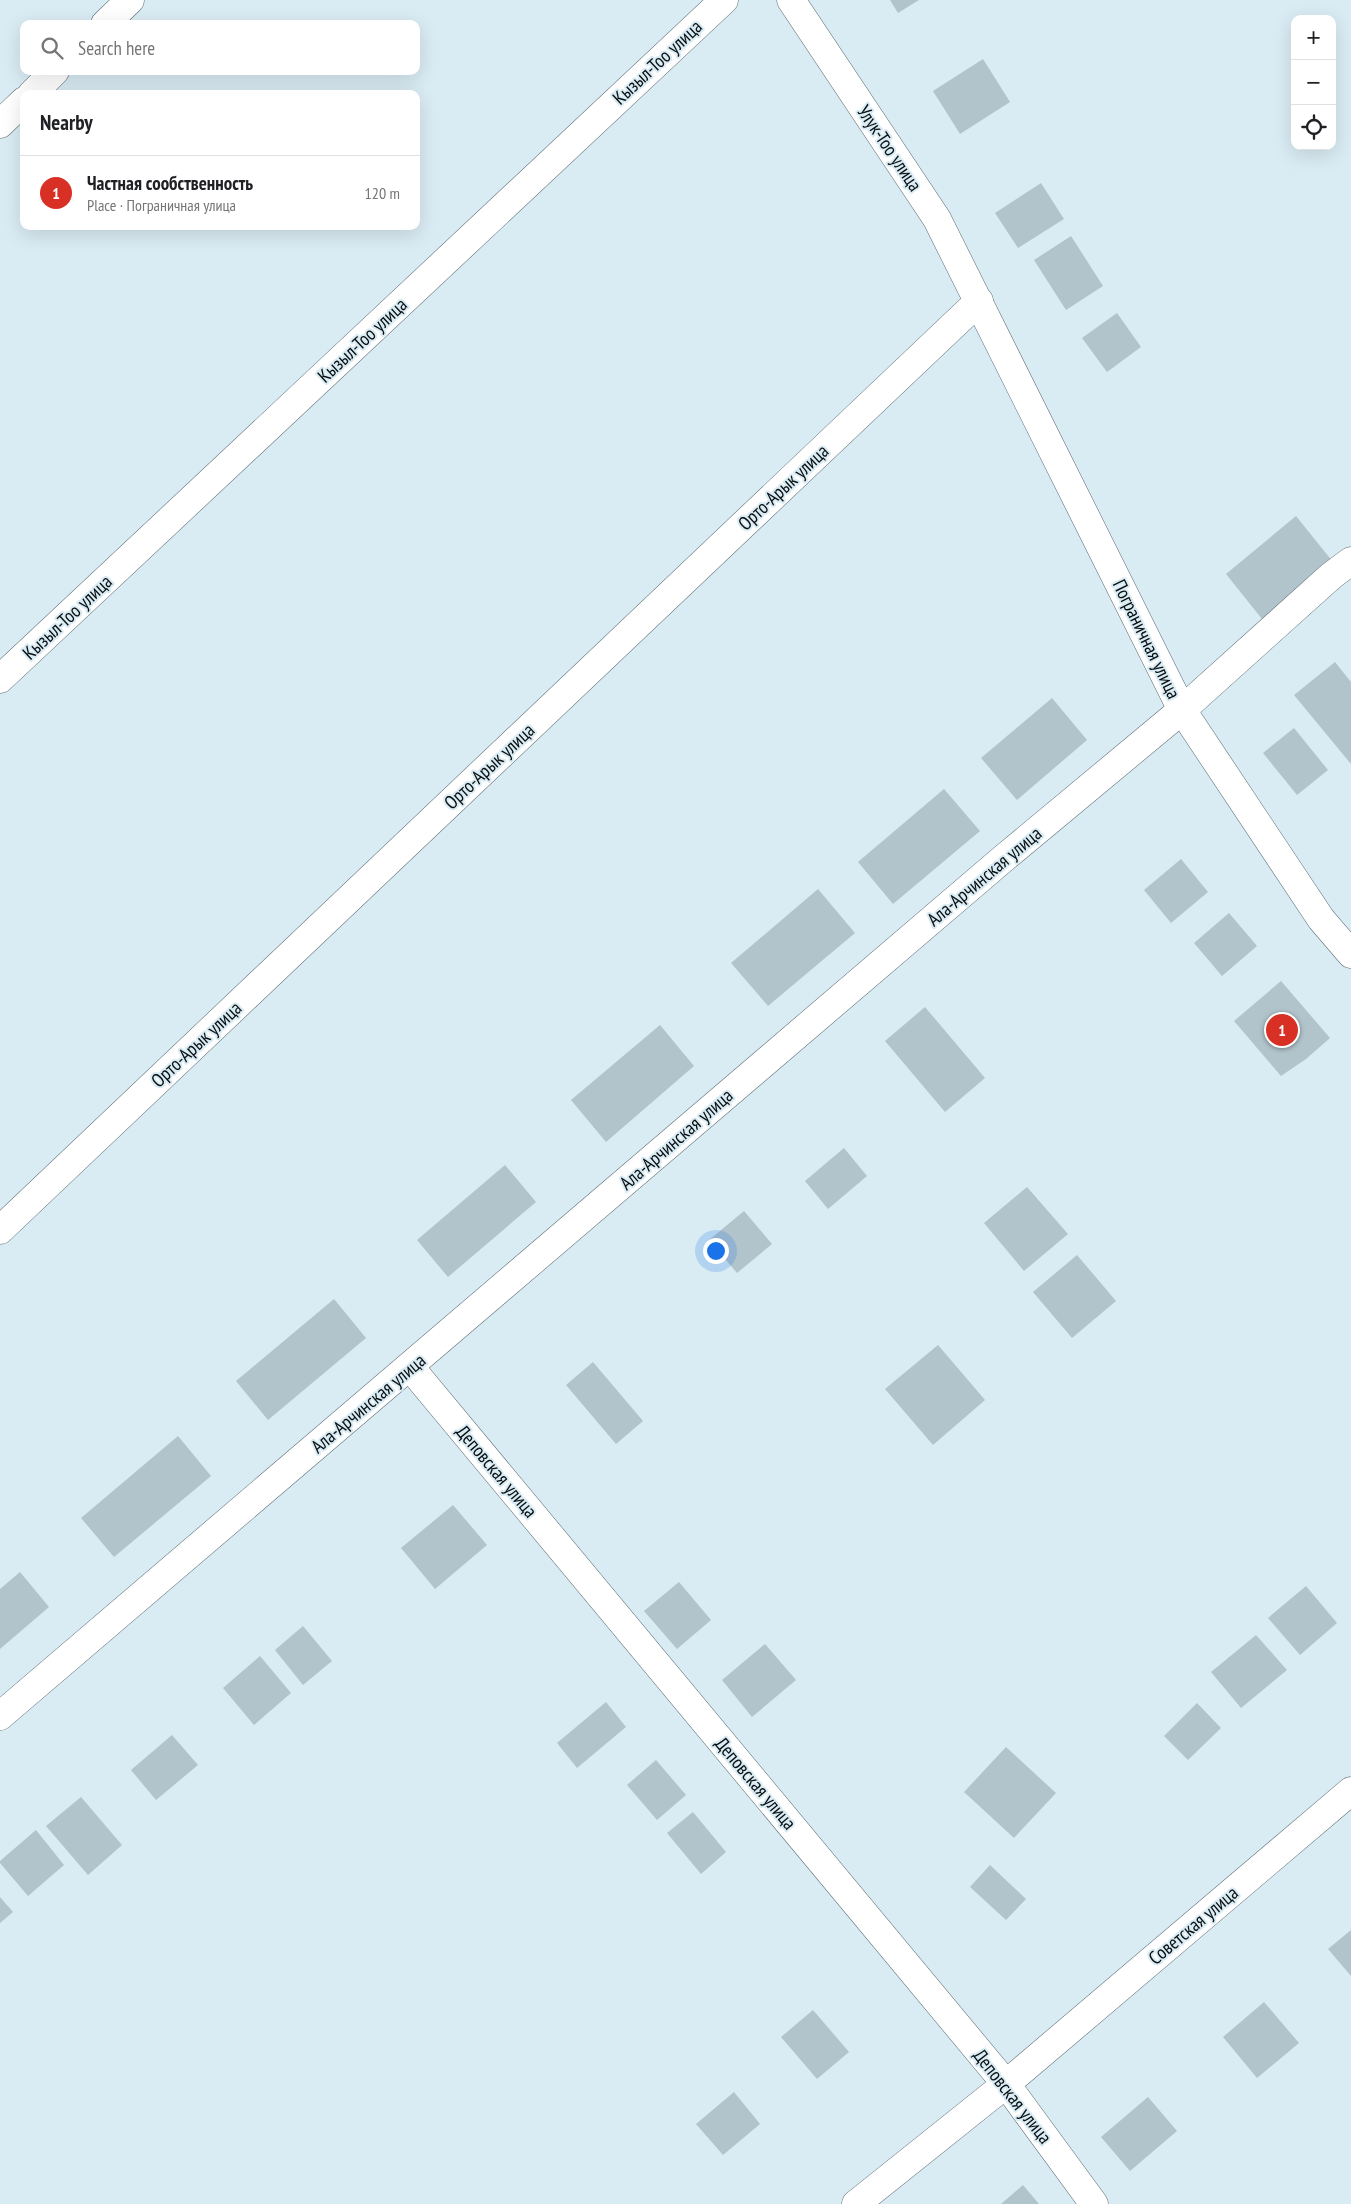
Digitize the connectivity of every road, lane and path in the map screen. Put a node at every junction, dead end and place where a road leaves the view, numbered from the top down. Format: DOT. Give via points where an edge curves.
graph roads {
  1 [pos="130,0"];
  2 [pos="724,0"];
  3 [pos="791,0"];
  4 [pos="109,20"];
  5 [pos="51,75"];
  6 [pos="36,90"];
  7 [pos="20,105"];
  8 [pos="0,124"];
  9 [pos="979,301"];
  10 [pos="1351,561"];
  11 [pos="0,679"];
  12 [pos="1182,710"];
  13 [pos="1351,954"];
  14 [pos="1,1226"];
  15 [pos="410,1367"];
  16 [pos="0,1716"];
  17 [pos="1351,1790"];
  18 [pos="1006,2084"];
  19 [pos="856,2204"];
  20 [pos="1094,2204"];
  1 -- 4 [label="street"];
  2 -- 11 [label="street, Кызыл-Тоо улица"];
  3 -- 9 [label="street, Улук-Тоо улица" via="937,219"];
  5 -- 6 [label="street"];
  7 -- 8 [label="street"];
  9 -- 12 [label="street, Пограничная улица"];
  9 -- 14 [label="street, Орто-Арык улица"];
  10 -- 12 [label="street, Ала-Арчинская улица"];
  12 -- 13 [label="street, Пограничная улица" via="1321,919"];
  12 -- 15 [label="street, Ала-Арчинская улица" via="1004,858"];
  15 -- 16 [label="street, Ала-Арчинская улица"];
  15 -- 18 [label="street, Деповская улица"];
  17 -- 18 [label="street, Советская улица"];
  18 -- 19 [label="street"];
  18 -- 20 [label="street, Деповская улица"];
}
